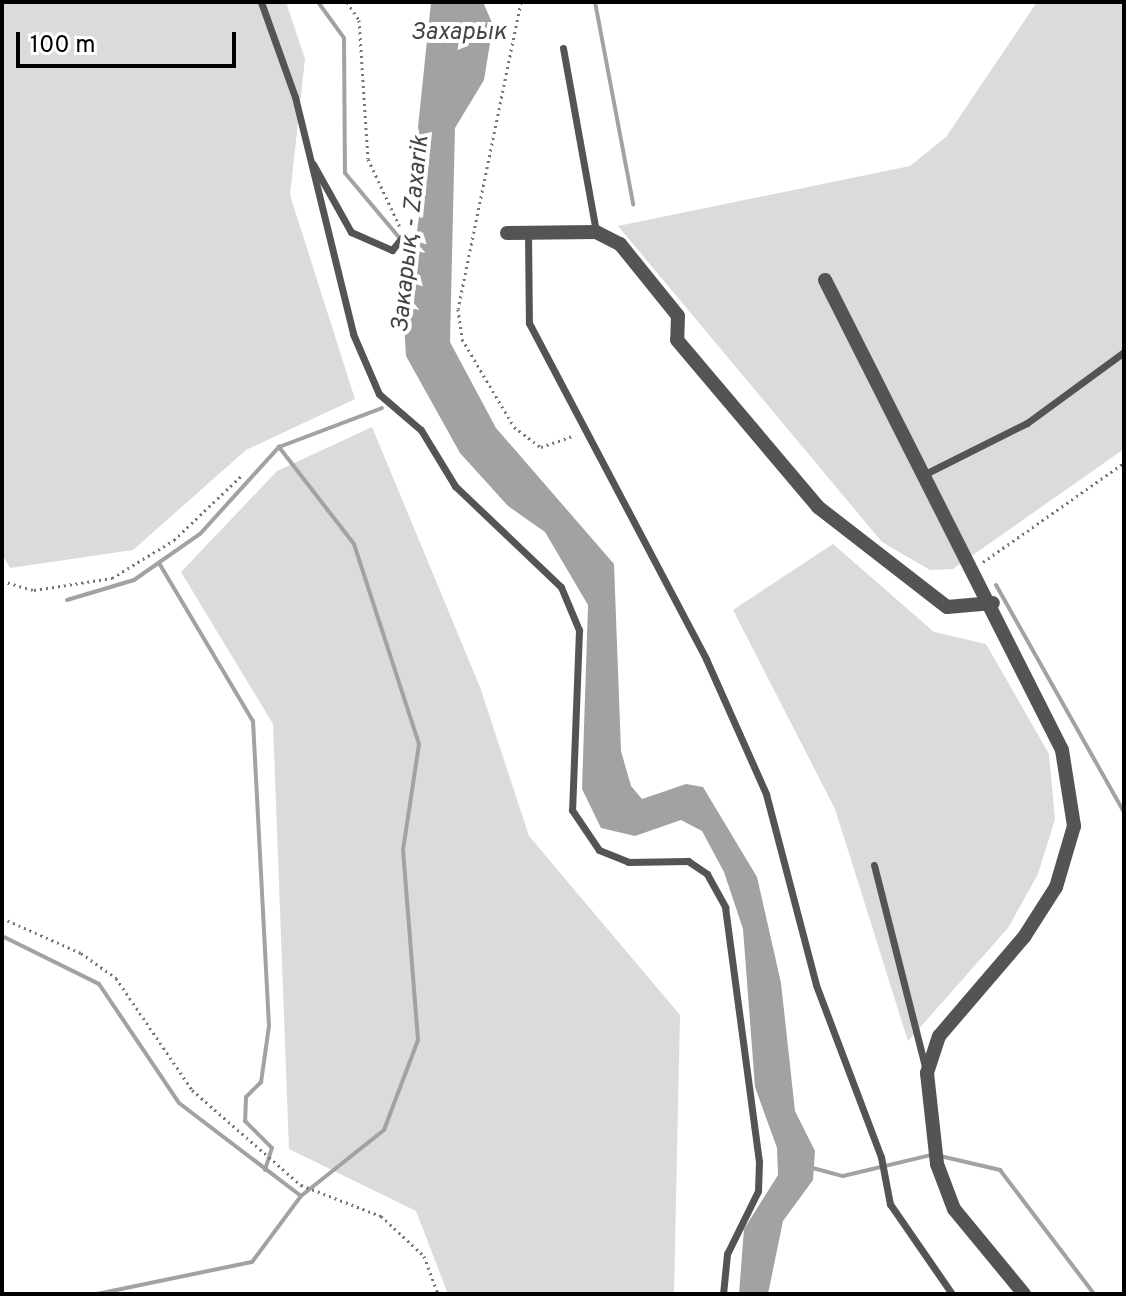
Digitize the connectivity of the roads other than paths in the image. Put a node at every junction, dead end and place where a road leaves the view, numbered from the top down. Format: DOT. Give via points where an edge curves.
graph roads {
  1 [pos="261,2"];
  2 [pos="563,48"];
  3 [pos="308,156"];
  4 [pos="596,232"];
  5 [pos="507,233"];
  6 [pos="528,233"];
  7 [pos="404,235"];
  8 [pos="825,280"];
  9 [pos="1124,352"];
  10 [pos="927,473"];
  11 [pos="993,603"];
  12 [pos="874,865"];
  13 [pos="927,1073"];
  14 [pos="723,1294"];
  15 [pos="952,1294"];
  16 [pos="1024,1294"];
  1 -- 3 [label="lane"];
  2 -- 4 [label="lane"];
  3 -- 7 [label="lane" via="351,232 392,250"];
  3 -- 14 [label="lane" via="353,334 379,394 421,430 455,486 561,587 579,630 572,810 599,850 628,862 688,861 707,874 725,907 759,1162 758,1191 727,1254"];
  4 -- 6 [label="street"];
  4 -- 11 [label="street" via="620,244 678,316 677,340 818,507 947,607"];
  5 -- 6 [label="street"];
  6 -- 15 [label="lane" via="529,323 581,432 706,659 766,794 816,985 881,1157 890,1204"];
  8 -- 10 [label="street"];
  9 -- 10 [label="lane" via="1027,423"];
  10 -- 11 [label="street"];
  11 -- 13 [label="street" via="1062,750 1074,826 1056,887 1024,937 939,1036"];
  12 -- 13 [label="lane"];
  13 -- 16 [label="street" via="937,1164 954,1209"];
}
